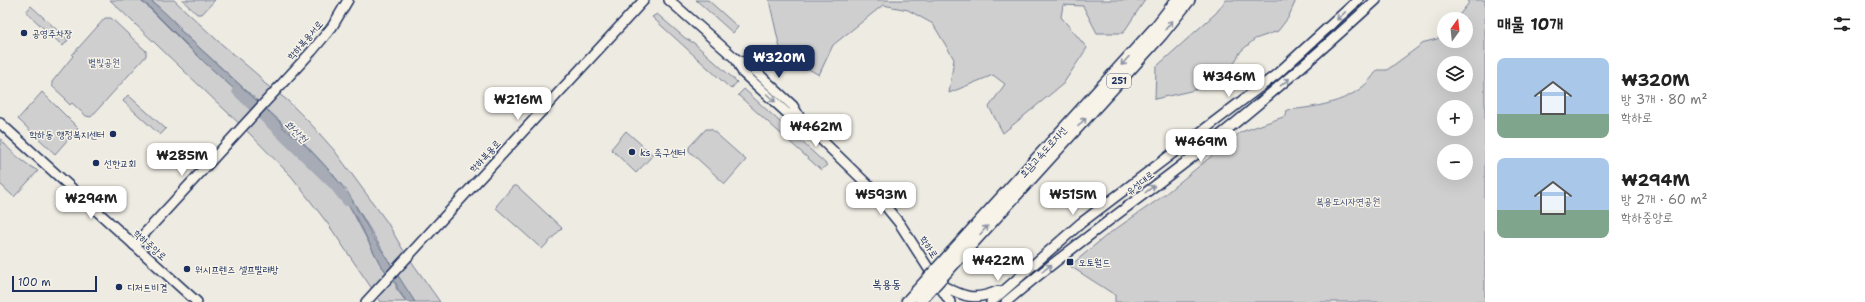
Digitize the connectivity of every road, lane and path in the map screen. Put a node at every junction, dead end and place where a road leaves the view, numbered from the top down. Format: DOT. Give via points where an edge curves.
graph roads {
  1 [pos="348,0"];
  2 [pos="644,0"];
  3 [pos="669,0"];
  4 [pos="1177,0"];
  5 [pos="1189,0"];
  6 [pos="1358,0"];
  7 [pos="1376,0"];
  8 [pos="0,123"];
  9 [pos="1043,158"];
  10 [pos="134,245"];
  11 [pos="1019,277"];
  12 [pos="939,284"];
  13 [pos="918,298"];
  14 [pos="197,302"];
  15 [pos="366,302"];
  16 [pos="907,302"];
  17 [pos="941,302"];
  18 [pos="950,302"];
  19 [pos="991,302"];
  20 [pos="1006,302"];
  1 -- 10 [label="street, 학하복용서로" via="332,27"];
  2 -- 15 [label="street, 학하복용로"];
  3 -- 12 [label="street, 학하로" via="736,59 743,73 787,113 802,121 870,186 900,224"];
  4 -- 9 [label="highway, 호남고속도로지선 / 251, one-way"];
  9 -- 5 [label="highway, 호남고속도로지선 / 251, one-way" via="1162,34"];
  6 -- 11 [label="street, 유성대로, one-way" via="1277,74 1081,223"];
  20 -- 7 [label="street, 유성대로, one-way" via="1218,136 1302,67"];
  8 -- 10 [label="street, 학하중앙로"];
  9 -- 13 [label="highway, 호남고속도로지선 / 251, bridge"];
  10 -- 14 [label="street, 학하중앙로"];
  11 -- 12 [label="street" via="988,296 972,300"];
  11 -- 19 [label="street, 유성대로"];
  12 -- 17 [label="street"];
  12 -- 18 [label="street, 학하로"];
  13 -- 16 [label="highway, 호남고속도로지선 / 251"];
}
